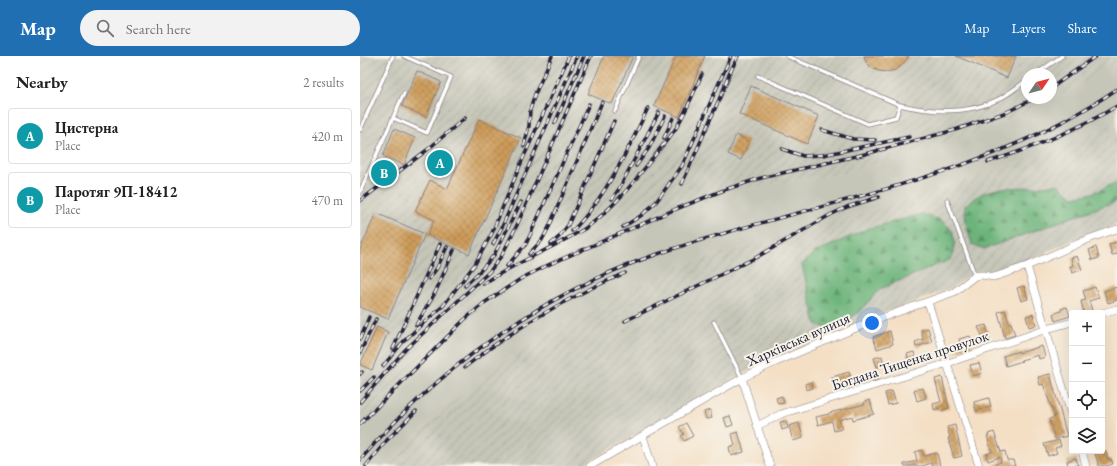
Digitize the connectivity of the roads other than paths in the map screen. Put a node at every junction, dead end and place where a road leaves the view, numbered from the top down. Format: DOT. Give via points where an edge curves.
graph roads {
  1 [pos="393,56"];
  2 [pos="404,56"];
  3 [pos="639,56"];
  4 [pos="787,56"];
  5 [pos="1062,56"];
  6 [pos="1045,68"];
  7 [pos="758,76"];
  8 [pos="1021,84"];
  9 [pos="404,92"];
  10 [pos="900,105"];
  11 [pos="615,111"];
  12 [pos="393,118"];
  13 [pos="360,130"];
  14 [pos="360,192"];
  15 [pos="947,200"];
  16 [pos="1117,229"];
  17 [pos="1027,266"];
  18 [pos="975,276"];
  19 [pos="928,302"];
  20 [pos="1117,309"];
  21 [pos="1105,312"];
  22 [pos="714,322"];
  23 [pos="1069,323"];
  24 [pos="1047,329"];
  25 [pos="948,364"];
  26 [pos="742,378"];
  27 [pos="1069,406"];
  28 [pos="757,426"];
  29 [pos="643,436"];
  30 [pos="1083,454"];
  31 [pos="590,466"];
  32 [pos="652,466"];
  33 [pos="770,466"];
  34 [pos="979,466"];
  35 [pos="1086,466"];
  1 -- 13 [label="lane"];
  2 -- 12 [label="lane" via="452,77 427,133"];
  3 -- 11 [label="lane"];
  4 -- 10 [label="lane"];
  5 -- 6 [label="lane"];
  7 -- 10 [label="lane" via="868,124 896,117"];
  8 -- 10 [label="lane" via="1001,98 960,110 920,110"];
  9 -- 12 [label="lane"];
  12 -- 14 [label="lane"];
  15 -- 18 [label="lane"];
  16 -- 17 [label="street"];
  17 -- 18 [label="street" via="994,277"];
  17 -- 24 [label="street"];
  18 -- 19 [label="street, Харківська вулиця" via="954,292"];
  19 -- 25 [label="street"];
  19 -- 26 [label="street, Харківська вулиця" via="823,341"];
  20 -- 21 [label="street"];
  22 -- 26 [label="lane"];
  23 -- 24 [label="street, Богдана Тищенка провулок"];
  24 -- 25 [label="street, Богдана Тищенка провулок"];
  24 -- 27 [label="street"];
  25 -- 28 [label="street, Богдана Тищенка провулок" via="781,414"];
  25 -- 34 [label="street"];
  26 -- 28 [label="street"];
  26 -- 29 [label="street, Харківська вулиця"];
  28 -- 33 [label="street"];
  29 -- 31 [label="street, Харківська вулиця"];
  29 -- 32 [label="street"];
  30 -- 35 [label="street"];
}
